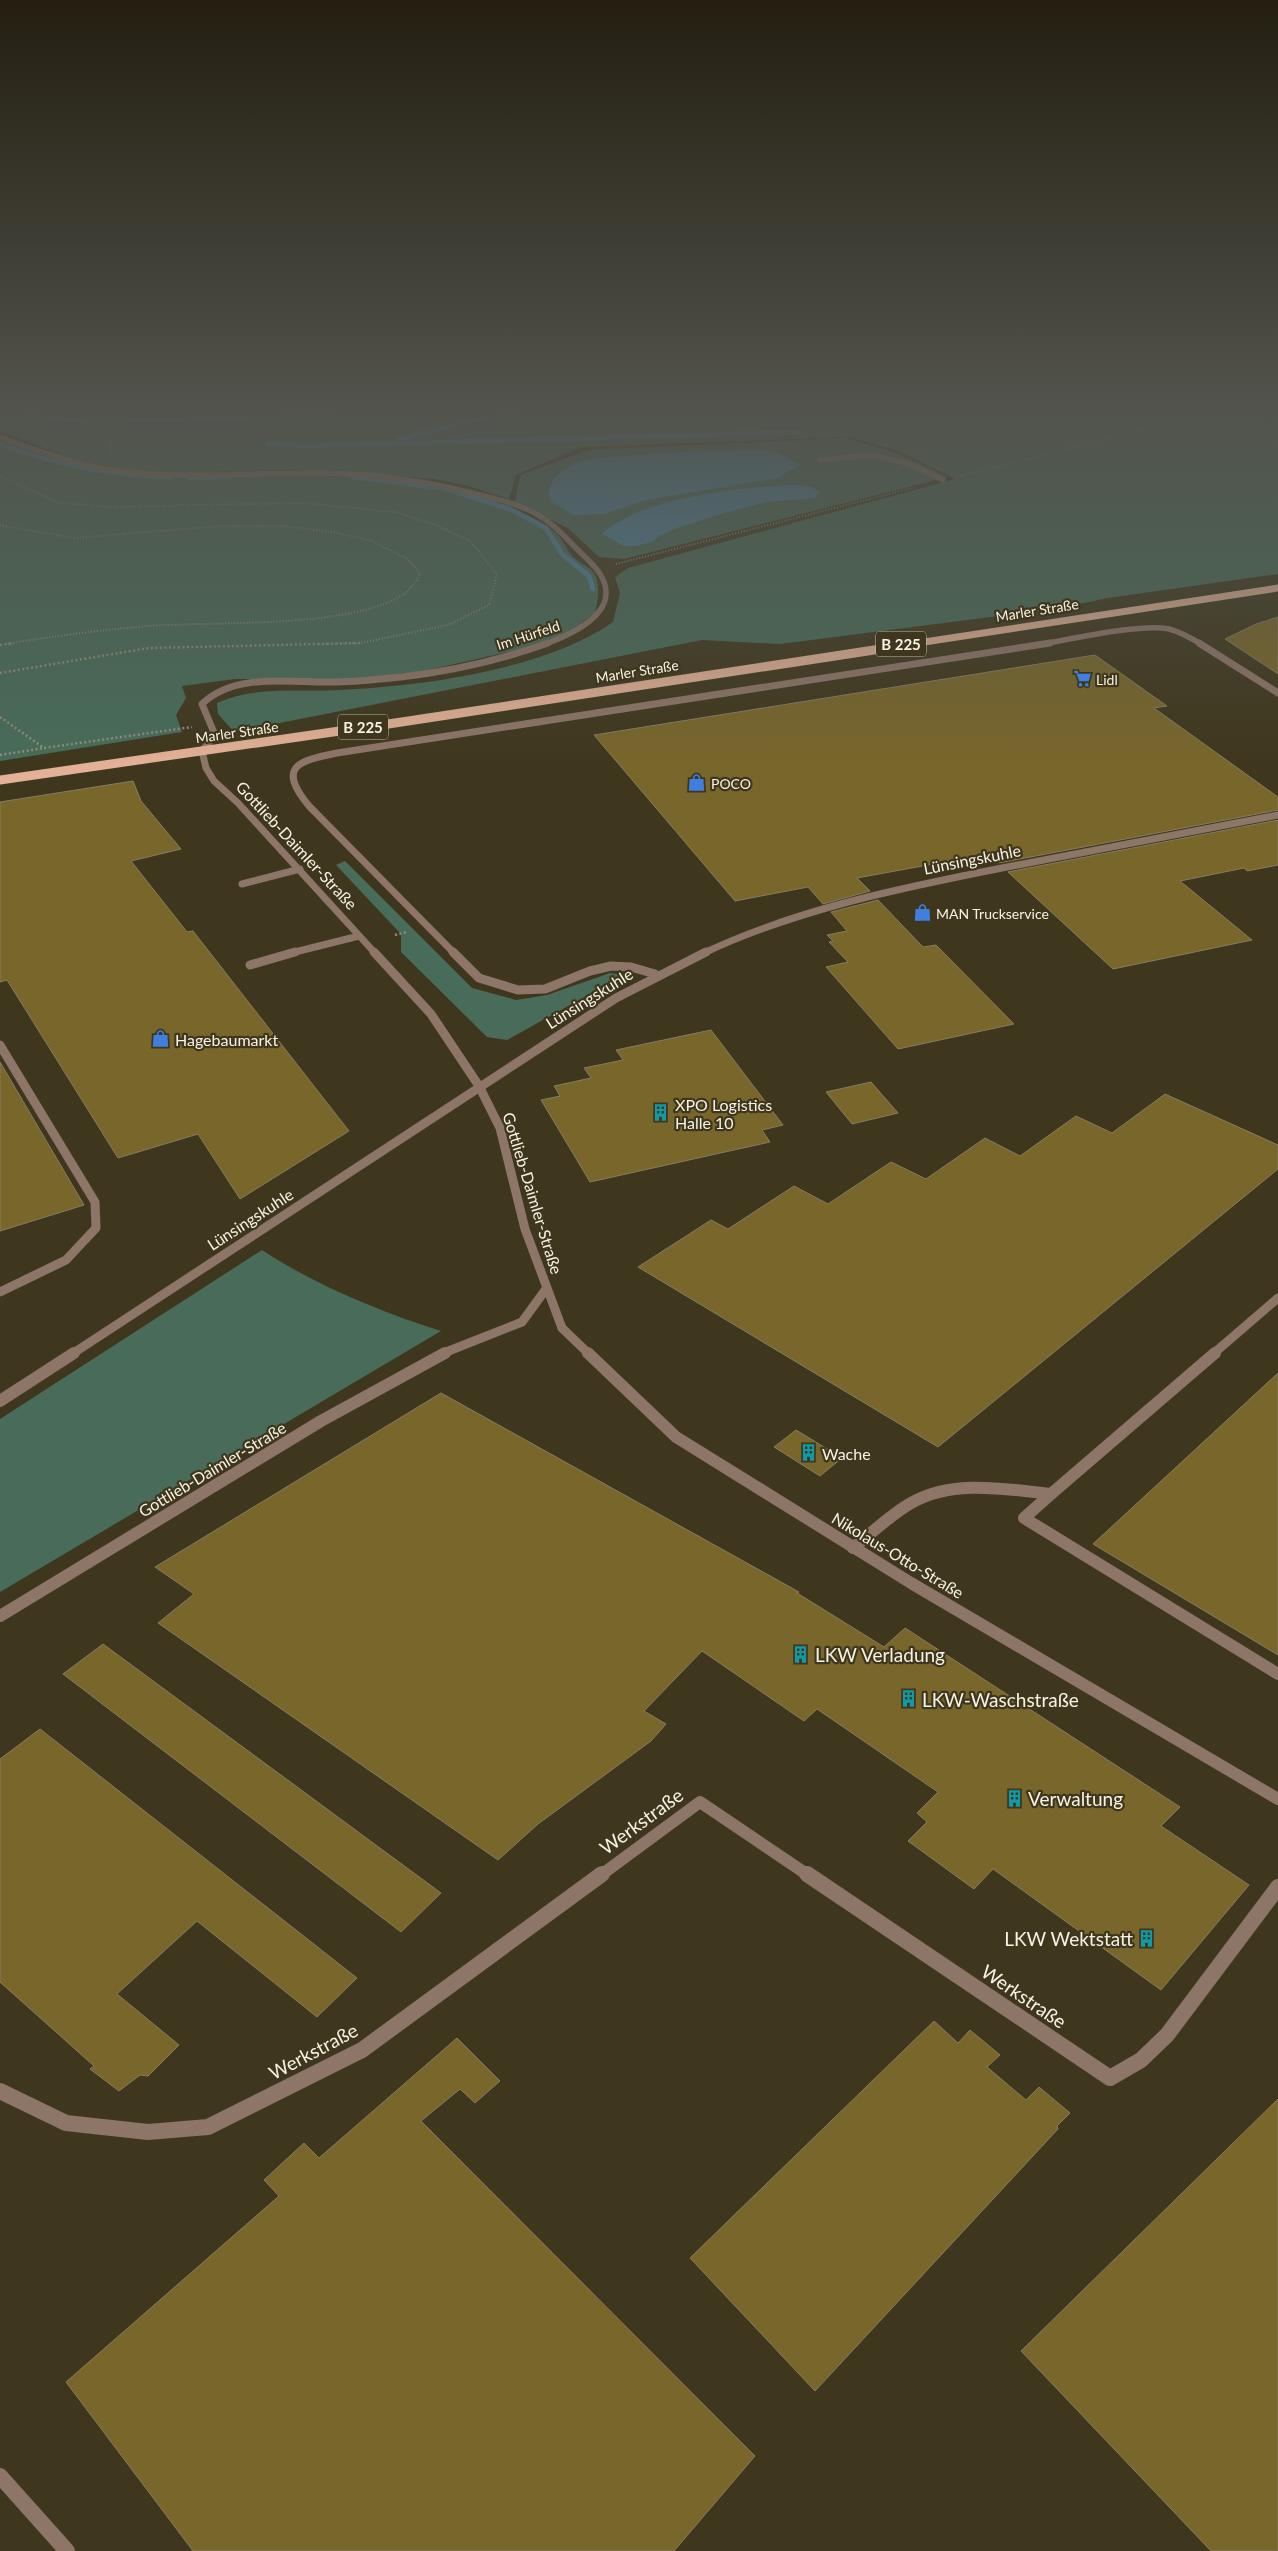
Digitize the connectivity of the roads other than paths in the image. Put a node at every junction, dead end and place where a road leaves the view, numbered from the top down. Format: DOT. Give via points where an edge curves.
graph roads {
  1 [pos="553,525"];
  2 [pos="1278,588"];
  3 [pos="1278,693"];
  4 [pos="202,751"];
  5 [pos="0,780"];
  6 [pos="1278,815"];
  7 [pos="300,869"];
  8 [pos="242,884"];
  9 [pos="359,936"];
  10 [pos="250,965"];
  11 [pos="655,974"];
  12 [pos="0,1045"];
  13 [pos="479,1086"];
  14 [pos="546,1289"];
  15 [pos="0,1292"];
  16 [pos="1278,1298"];
  17 [pos="0,1401"];
  18 [pos="1051,1494"];
  19 [pos="853,1548"];
  20 [pos="0,1616"];
  21 [pos="1278,1674"];
  22 [pos="1278,1799"];
  23 [pos="1278,1887"];
  24 [pos="0,2091"];
  25 [pos="0,2476"];
  26 [pos="68,2551"];
  1 -- 4 [label="street, Im Hürfeld" via="598,568 607,587 605,605 596,617 578,630 552,642 474,664 386,679 256,682 230,687 207,696 202,704 215,735"];
  2 -- 4 [label="main road, Marler Straße / B 225"];
  3 -- 11 [label="street" via="1190,636 1168,629 1139,629 337,753 300,763 293,772 291,781 296,792 479,978 498,987 543,990 602,966 634,966"];
  4 -- 5 [label="main road, Marler Straße / B 225"];
  4 -- 7 [label="street, Gottlieb-Daimler-Straße" via="203,766 210,778 238,802"];
  6 -- 11 [label="street, Lünsingskuhle" via="881,892 763,927"];
  7 -- 8 [label="street"];
  7 -- 9 [label="street, Gottlieb-Daimler-Straße"];
  9 -- 10 [label="street"];
  9 -- 13 [label="street, Gottlieb-Daimler-Straße" via="431,1014"];
  11 -- 13 [label="street, Lünsingskuhle"];
  12 -- 15 [label="street" via="95,1202 96,1228 66,1260"];
  13 -- 14 [label="street, Gottlieb-Daimler-Straße" via="500,1128 525,1229"];
  13 -- 17 [label="street, Lünsingskuhle"];
  14 -- 19 [label="street, Nikolaus-Otto-Straße" via="562,1328 676,1437"];
  14 -- 20 [label="street, Gottlieb-Daimler-Straße" via="522,1322 440,1355 330,1417"];
  16 -- 18 [label="street"];
  18 -- 19 [label="street" via="979,1488 944,1490 912,1502"];
  18 -- 21 [label="street" via="1024,1518"];
  19 -- 22 [label="street, Nikolaus-Otto-Straße"];
  23 -- 24 [label="street, Werkstraße" via="1167,2035 1141,2060 1110,2078 700,1802 362,2050 208,2127 148,2132 66,2123"];
  25 -- 26 [label="street"];
}
